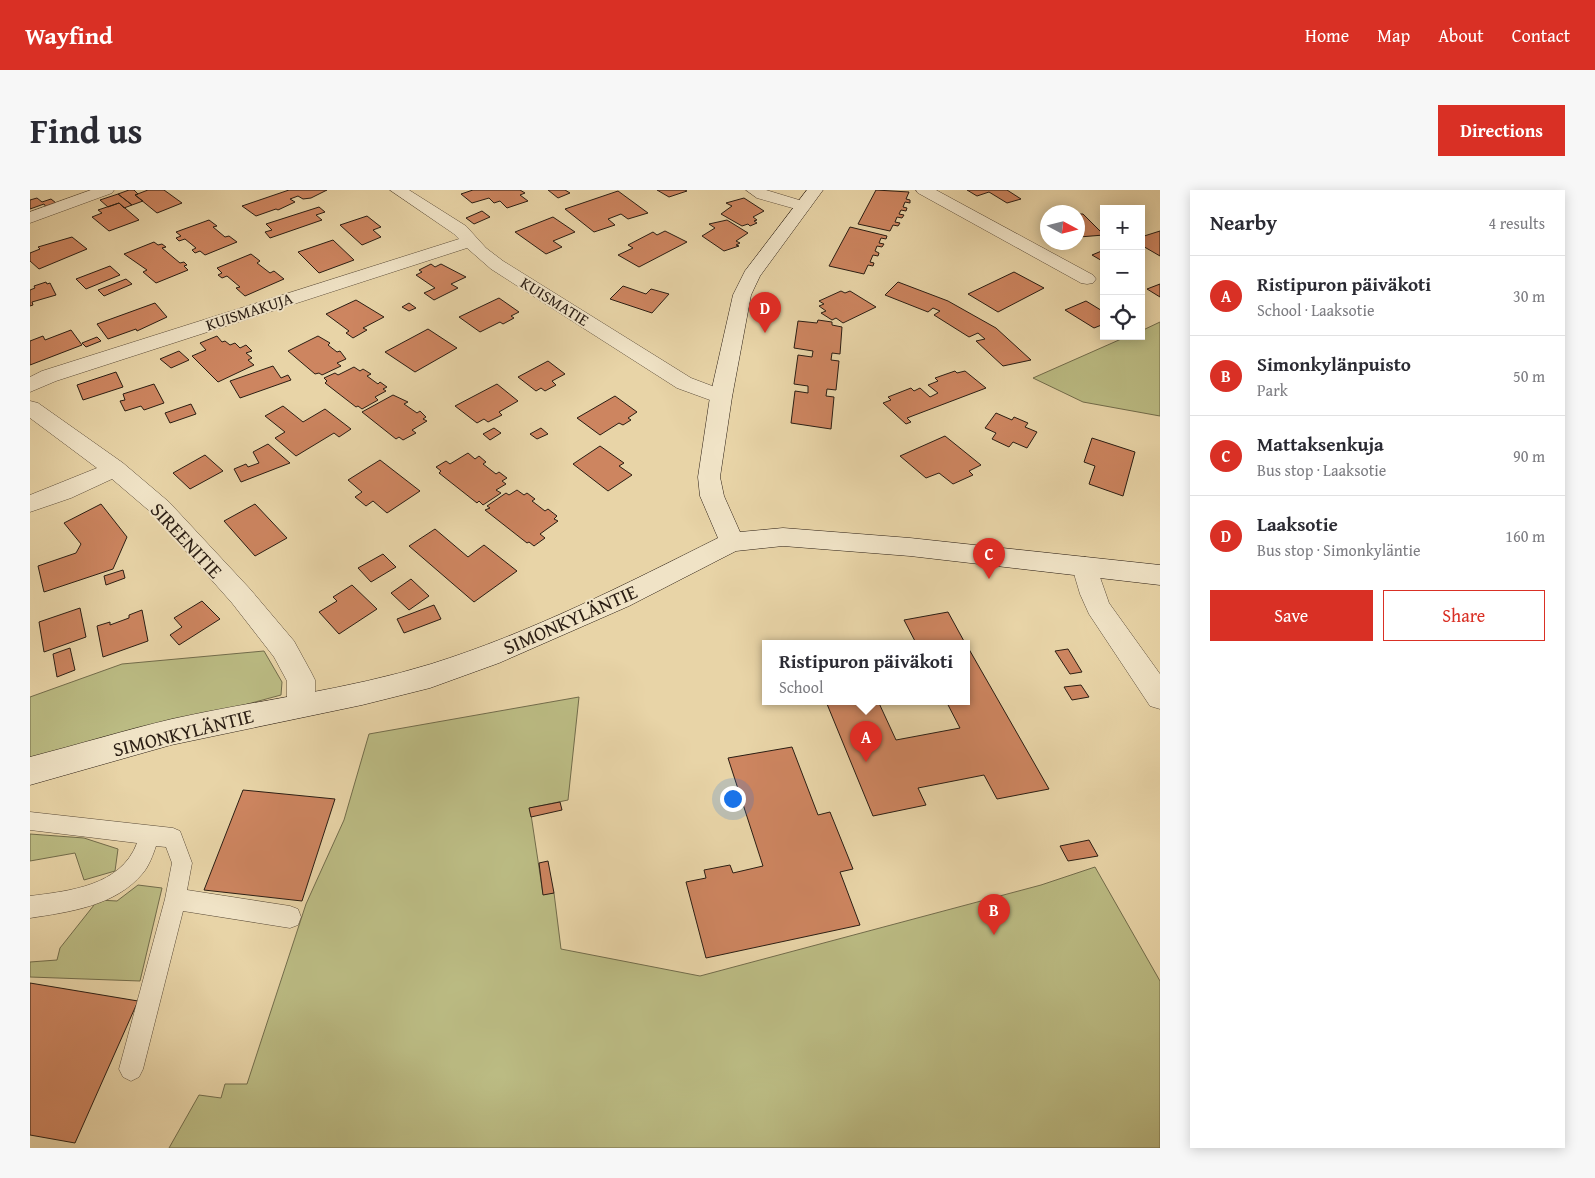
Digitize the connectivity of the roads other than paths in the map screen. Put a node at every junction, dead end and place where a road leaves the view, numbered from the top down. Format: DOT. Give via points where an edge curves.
graph roads {
  1 [pos="106,190"];
  2 [pos="398,190"];
  3 [pos="754,190"];
  4 [pos="815,190"];
  5 [pos="924,190"];
  6 [pos="802,206"];
  7 [pos="30,218"];
  8 [pos="470,242"];
  9 [pos="1087,279"];
  10 [pos="30,385"];
  11 [pos="720,397"];
  12 [pos="30,408"];
  13 [pos="115,469"];
  14 [pos="30,504"];
  15 [pos="732,542"];
  16 [pos="1085,567"];
  17 [pos="1160,575"];
  18 [pos="1160,697"];
  19 [pos="302,704"];
  20 [pos="30,771"];
  21 [pos="30,821"];
  22 [pos="150,835"];
  23 [pos="175,899"];
  24 [pos="30,907"];
  25 [pos="290,917"];
  26 [pos="131,1070"];
  1 -- 7 [label="street"];
  2 -- 8 [label="street, KUISMATIE" via="447,220"];
  3 -- 6 [label="street"];
  4 -- 6 [label="street"];
  5 -- 9 [label="street"];
  6 -- 11 [label="street" via="751,274 742,294"];
  8 -- 10 [label="street, KUISMAKUJA" via="49,376"];
  8 -- 11 [label="street, KUISMATIE" via="497,265 644,359 684,383"];
  11 -- 15 [label="street" via="709,477 712,496"];
  12 -- 13 [label="street, SIREENITIE"];
  13 -- 14 [label="street"];
  13 -- 19 [label="street, SIREENITIE" via="161,508 284,648 301,680"];
  15 -- 16 [label="street" via="783,537 910,547"];
  15 -- 19 [label="street, SIMONKYLÄNTIE" via="620,599 489,655 430,676"];
  16 -- 17 [label="street"];
  16 -- 18 [label="street" via="1098,607"];
  19 -- 20 [label="street, SIMONKYLÄNTIE" via="171,732"];
  21 -- 22 [label="lane"];
  22 -- 23 [label="lane" via="173,838 182,863"];
  22 -- 24 [label="lane" via="136,866 105,890 78,900"];
  23 -- 25 [label="lane"];
  23 -- 26 [label="lane"];
}
